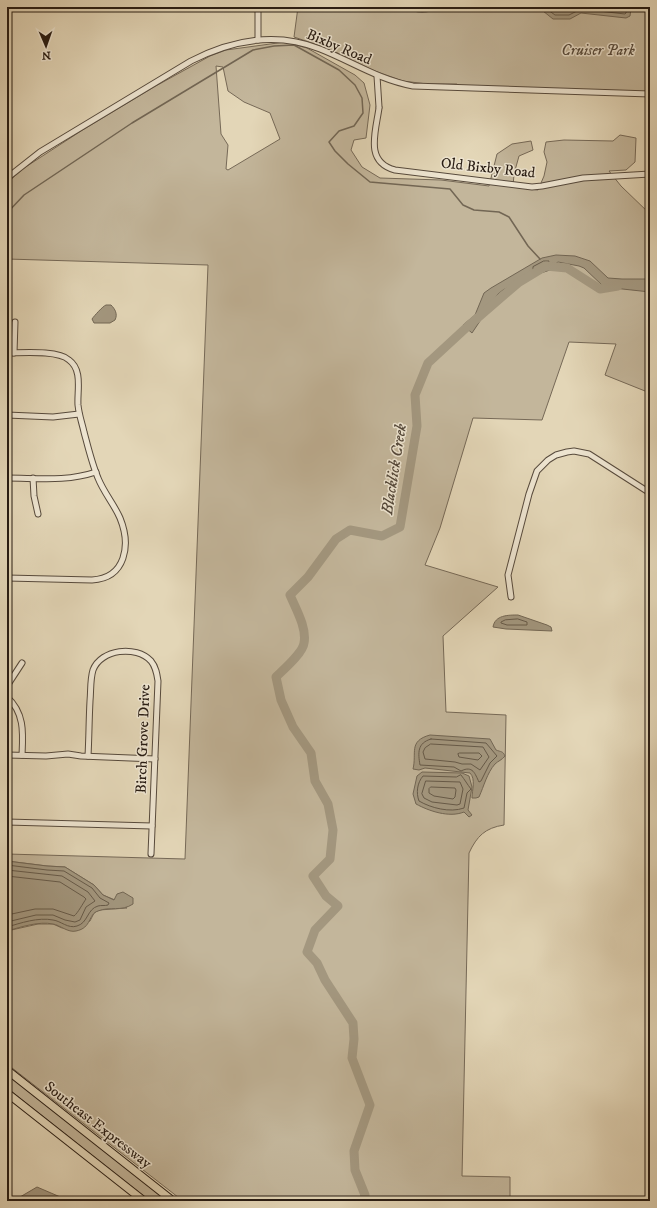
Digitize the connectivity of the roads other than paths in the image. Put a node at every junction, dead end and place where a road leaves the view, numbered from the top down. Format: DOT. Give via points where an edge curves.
graph roads {
  1 [pos="258,7"];
  2 [pos="258,40"];
  3 [pos="377,76"];
  4 [pos="650,94"];
  5 [pos="650,174"];
  6 [pos="7,178"];
  7 [pos="15,322"];
  8 [pos="7,353"];
  9 [pos="14,353"];
  10 [pos="79,414"];
  11 [pos="7,415"];
  12 [pos="96,472"];
  13 [pos="7,478"];
  14 [pos="33,478"];
  15 [pos="650,492"];
  16 [pos="38,514"];
  17 [pos="7,578"];
  18 [pos="511,597"];
  19 [pos="22,663"];
  20 [pos="7,686"];
  21 [pos="7,697"];
  22 [pos="7,755"];
  23 [pos="22,756"];
  24 [pos="88,756"];
  25 [pos="155,759"];
  26 [pos="7,822"];
  27 [pos="152,826"];
  28 [pos="151,854"];
  29 [pos="7,1070"];
  30 [pos="7,1093"];
  31 [pos="144,1201"];
  32 [pos="173,1201"];
  1 -- 2 [label="street"];
  2 -- 3 [label="street, Bixby Road" via="280,40 309,45"];
  2 -- 6 [label="street, Bixby Road" via="216,49 191,61 40,152"];
  3 -- 4 [label="street, Bixby Road" via="425,87"];
  3 -- 5 [label="street, Old Bixby Road" via="379,107 374,144 376,156 383,165 395,170 532,187 583,178"];
  7 -- 9 [label="street"];
  8 -- 9 [label="street"];
  9 -- 10 [label="street" via="61,355 69,359 78,375"];
  10 -- 11 [label="street"];
  10 -- 12 [label="street"];
  12 -- 14 [label="street" via="68,478"];
  12 -- 17 [label="street" via="115,507 124,532 125,550 118,570 104,579 92,580"];
  13 -- 14 [label="street"];
  14 -- 16 [label="street"];
  15 -- 18 [label="street" via="596,457 582,452 567,452 548,460 537,471 529,494 508,575"];
  19 -- 20 [label="street"];
  21 -- 23 [label="street" via="21,719"];
  22 -- 23 [label="street"];
  23 -- 24 [label="street"];
  24 -- 25 [label="street"];
  24 -- 25 [label="street, Birch Grove Drive" via="92,672 100,659 119,652 145,657 156,670 158,681"];
  25 -- 27 [label="street, Birch Grove Drive"];
  26 -- 27 [label="street"];
  27 -- 28 [label="street, Birch Grove Drive"];
  29 -- 32 [label="highway, Southeast Expressway"];
  30 -- 31 [label="highway, Southeast Expressway"];
}
